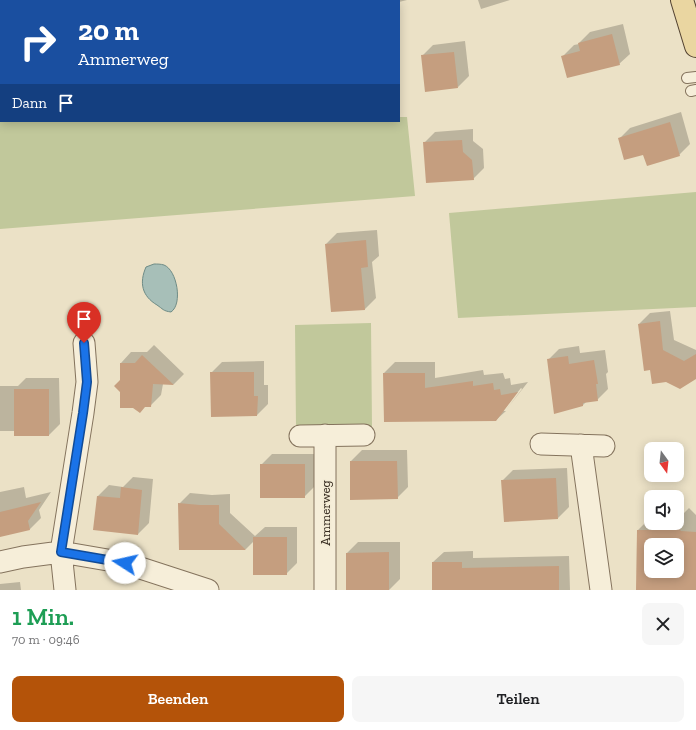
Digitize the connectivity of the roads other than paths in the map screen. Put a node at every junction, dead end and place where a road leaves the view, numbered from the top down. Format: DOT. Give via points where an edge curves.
graph roads {
  1 [pos="682,0"];
  2 [pos="696,46"];
  3 [pos="84,343"];
  4 [pos="325,435"];
  5 [pos="364,435"];
  6 [pos="300,436"];
  7 [pos="541,444"];
  8 [pos="581,445"];
  9 [pos="604,446"];
  10 [pos="61,552"];
  11 [pos="0,562"];
  12 [pos="65,590"];
  13 [pos="208,590"];
  14 [pos="325,590"];
  15 [pos="601,590"];
  1 -- 2 [label="main road"];
  3 -- 10 [label="street" via="87,382"];
  4 -- 5 [label="street"];
  4 -- 6 [label="street"];
  4 -- 14 [label="street, Ammerweg"];
  7 -- 8 [label="street"];
  8 -- 9 [label="street"];
  8 -- 15 [label="street"];
  10 -- 11 [label="street"];
  10 -- 12 [label="street"];
  10 -- 13 [label="street" via="125,563"];
}
